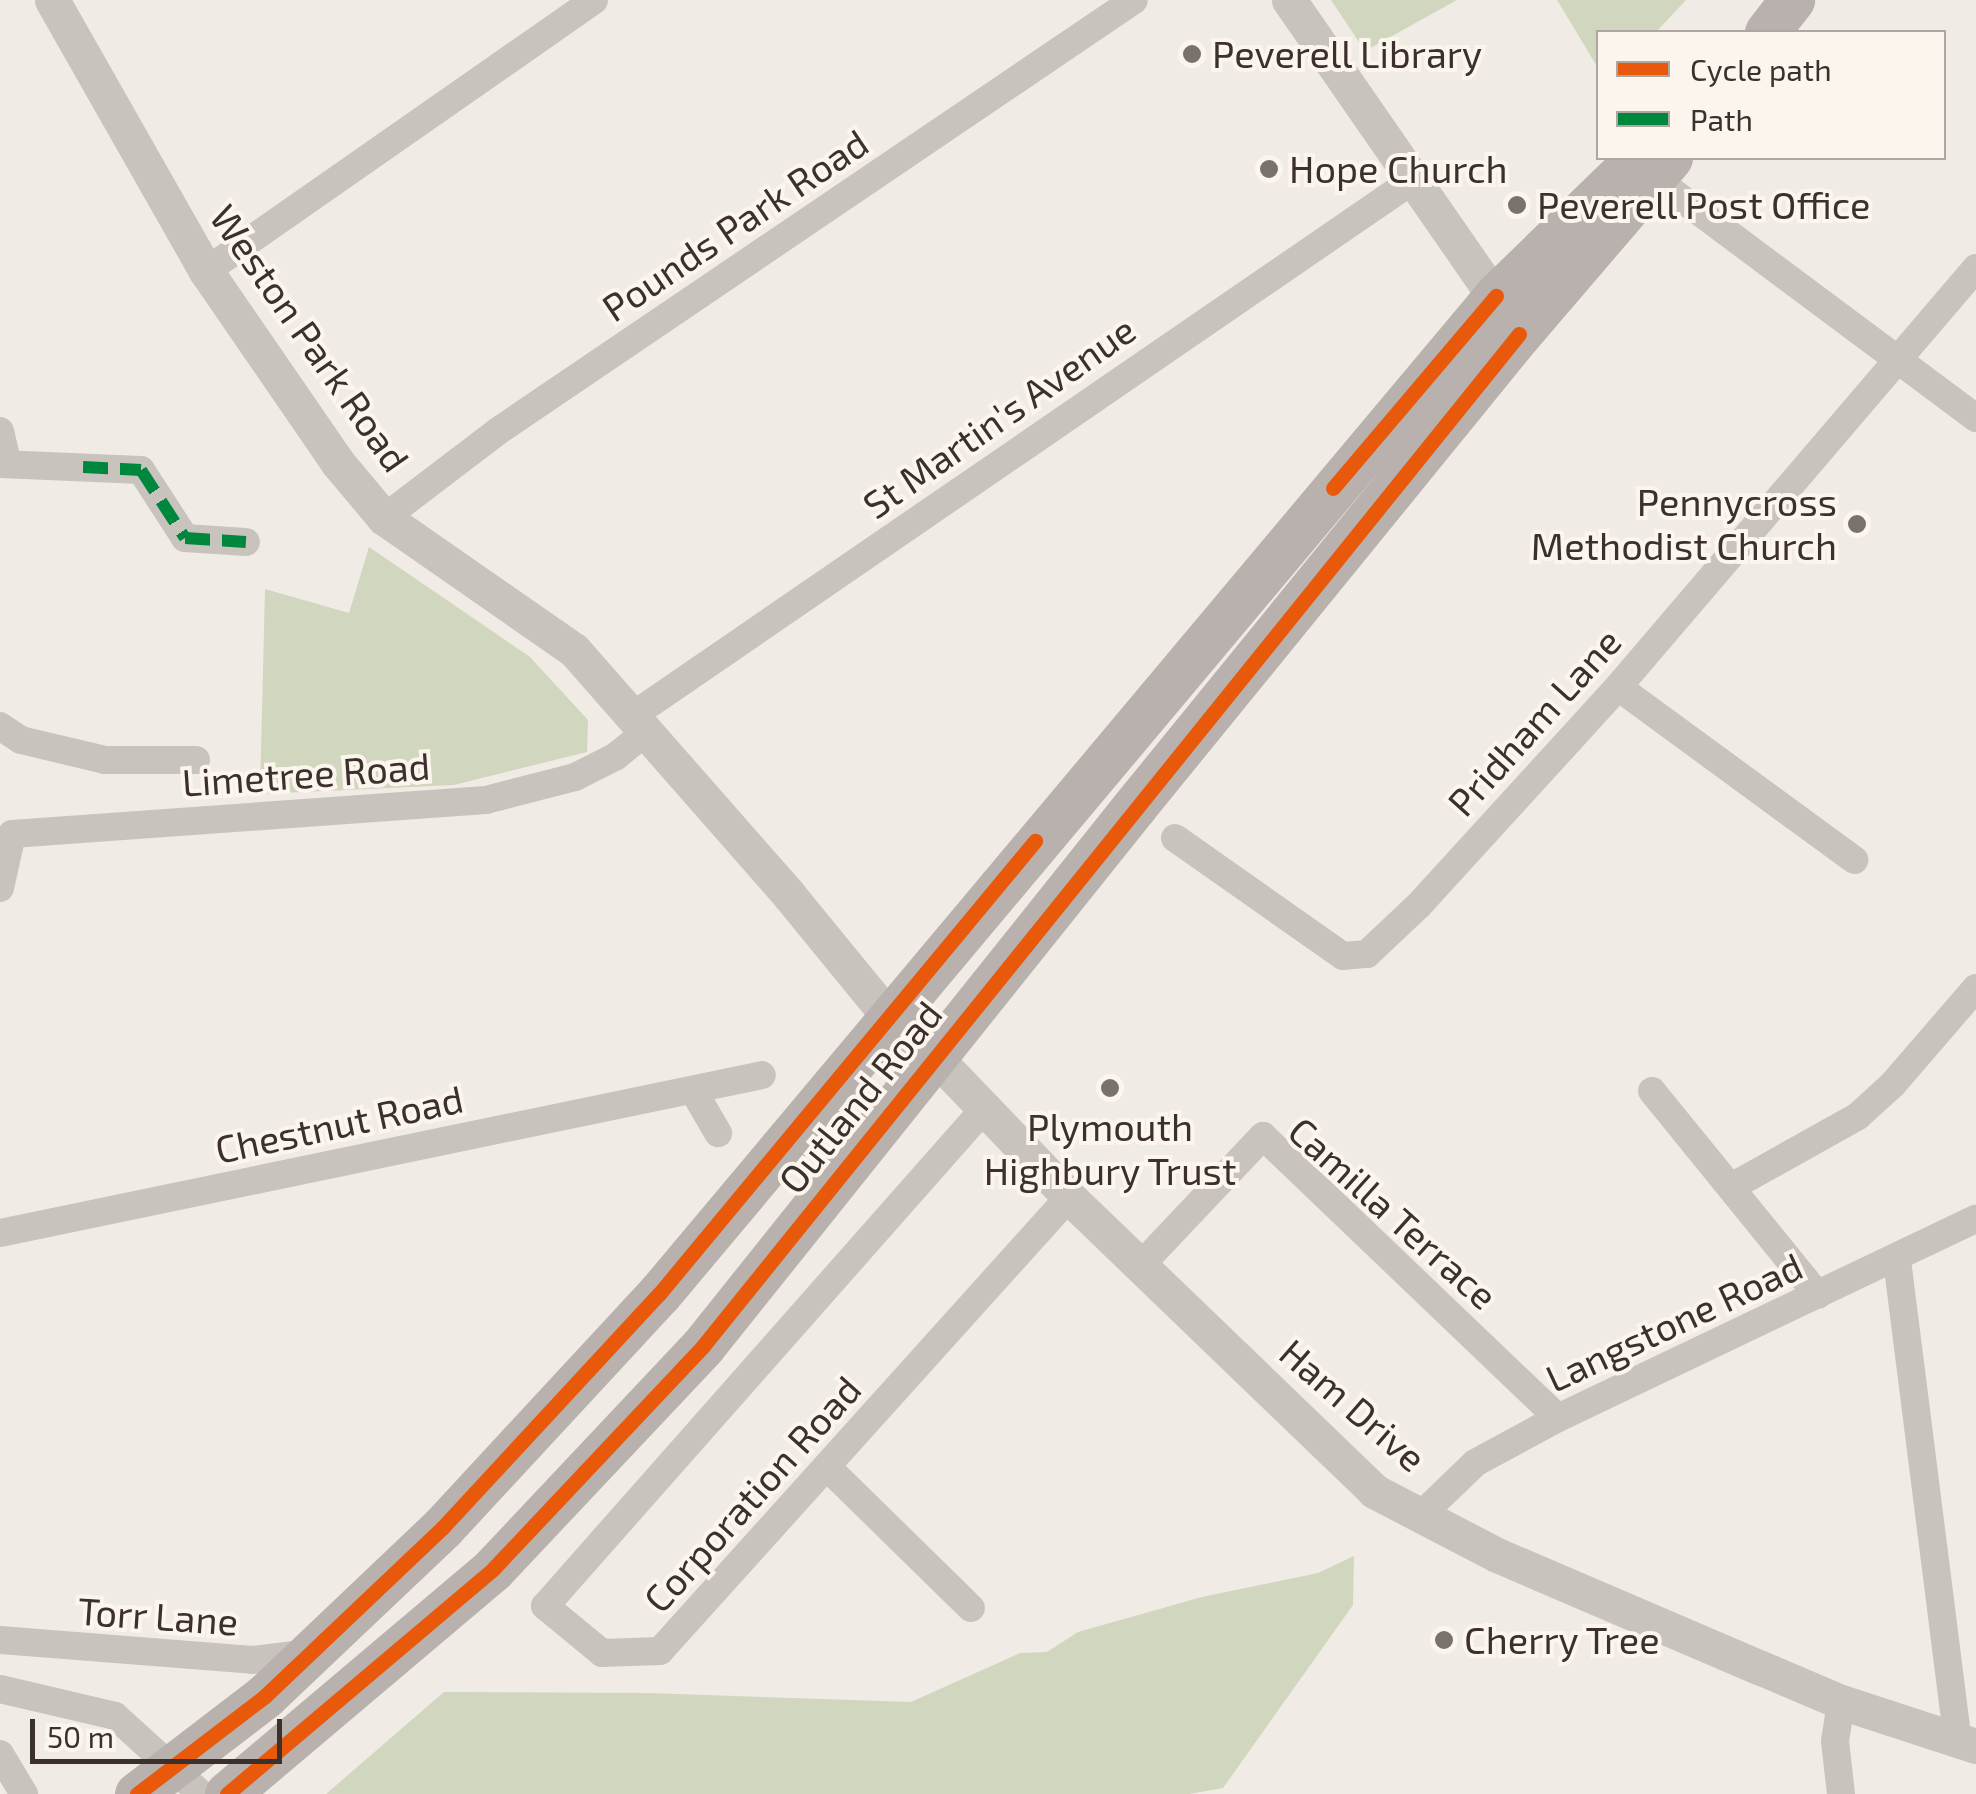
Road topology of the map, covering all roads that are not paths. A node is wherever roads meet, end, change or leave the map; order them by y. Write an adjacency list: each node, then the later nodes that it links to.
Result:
1 (594, 0): 10 (street)
2 (1134, 0): 17 (street, Pounds Park Road)
3 (1289, 0): 8 (street)
4 (1792, 0): 6 (main road)
5 (57, 2): 10 (street, Weston Park Road)
6 (1768, 30)
7 (1654, 164): 11 (main road, Outland Road); 12 (main road, Outland Road); 13 (street)
8 (1410, 182): 11 (street); 20 (street, St Martin's Avenue)
9 (1976, 268): 13 (street, Pridham Lane)
10 (206, 271): 17 (street, Weston Park Road)
11 (1496, 296): 12 (street); 27 (main road, Outland Road)
12 (1519, 334): 28 (main road, Outland Road)
13 (1898, 359): 14 (street); 19 (street, Pridham Lane)
14 (1976, 418)
15 (0, 431): 16 (street)
16 (4, 463): 18 (street)
17 (384, 518): 20 (street, Weston Park Road)
18 (246, 542)
19 (1618, 686): 23 (street, Pridham Lane); 24 (street)
20 (638, 724): 25 (street, Limetree Road); 27 (street, Weston Park Road)
21 (0, 726): 22 (street)
22 (196, 760)
23 (1175, 838)
24 (1854, 860)
25 (0, 888)
26 (1976, 988): 34 (street)
27 (888, 1016): 28 (street, Weston Park Road); 46 (main road, Outland Road)
28 (934, 1056): 32 (street, Ham Drive); 54 (main road, Outland Road)
29 (762, 1074): 30 (street, Chestnut Road)
30 (693, 1090): 33 (street); 37 (street, Chestnut Road)
31 (1652, 1091): 34 (street)
32 (984, 1109): 35 (street, Ham Drive); 42 (street, Corporation Road)
33 (718, 1133)
34 (1733, 1186): 40 (street)
35 (1069, 1197): 39 (street, Ham Drive); 42 (street, Corporation Road)
36 (1976, 1219): 38 (street, Langstone Road)
37 (1, 1224)
38 (1897, 1260): 40 (street, Langstone Road); 49 (street)
39 (1140, 1266): 41 (street, Camilla Terrace); 43 (street, Ham Drive)
40 (1818, 1296): 41 (street, Langstone Road)
41 (1558, 1418): 43 (street, Langstone Road)
42 (828, 1468): 44 (street)
43 (1420, 1516): 48 (street, Ham Drive)
44 (971, 1608)
45 (0, 1640): 46 (street, Torr Lane)
46 (310, 1652): 51 (main road, Outland Road)
47 (0, 1689): 51 (street)
48 (1842, 1702): 49 (street, Ham Drive); 55 (street)
49 (1967, 1743)
50 (0, 1754): 52 (street)
51 (188, 1780): 53 (main road, Outland Road)
52 (24, 1794)
53 (136, 1794)
54 (227, 1794)
55 (1841, 1794)

